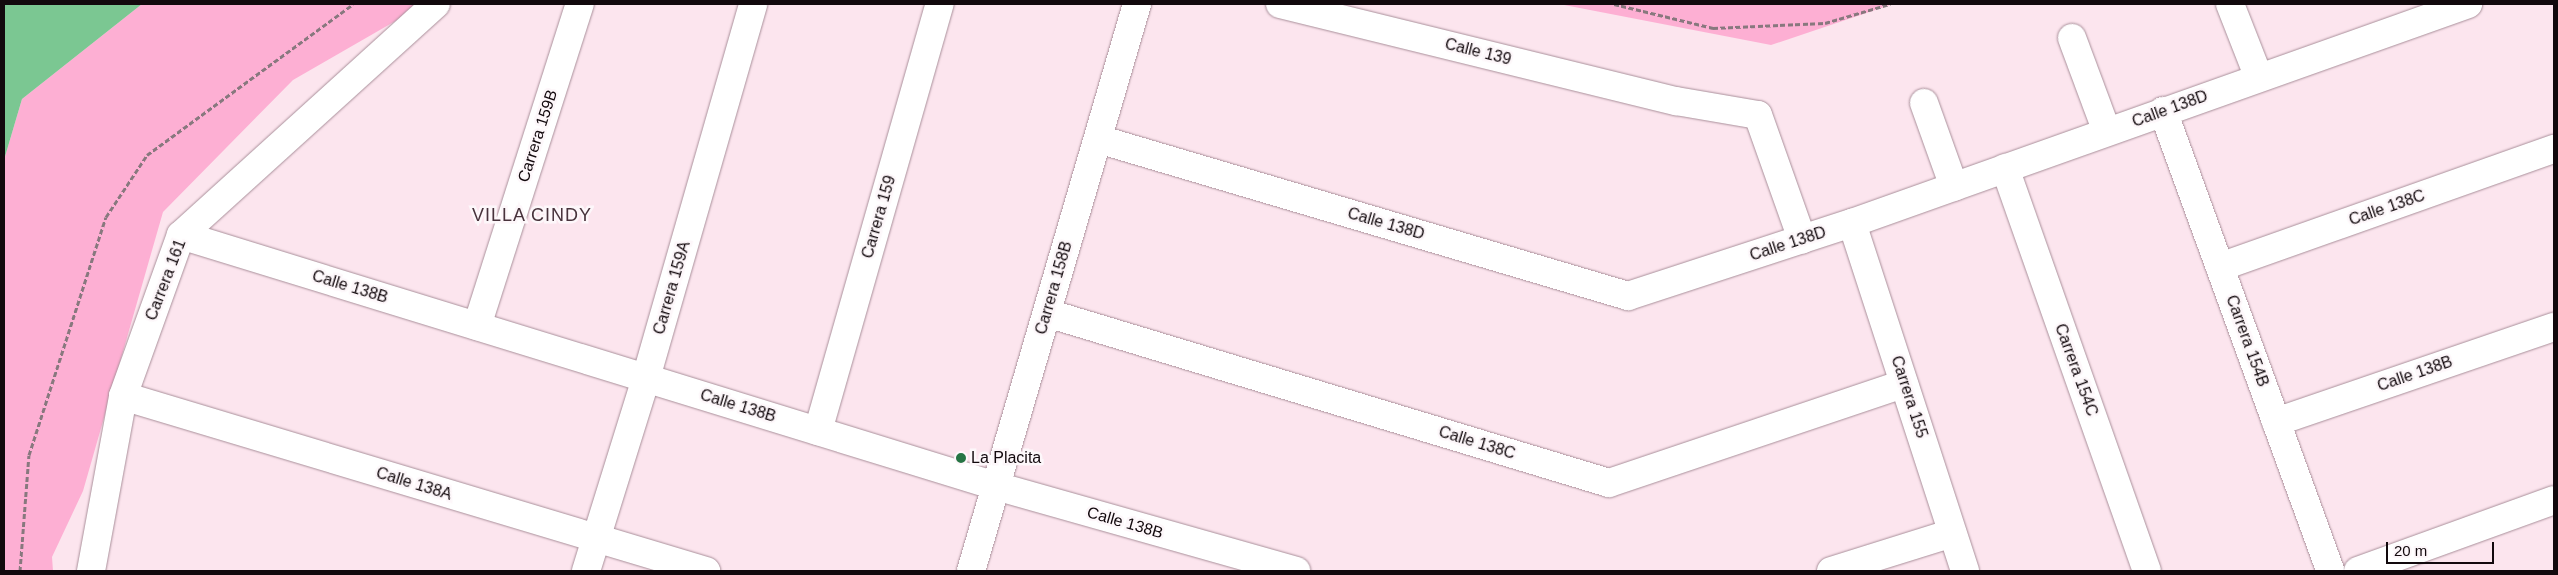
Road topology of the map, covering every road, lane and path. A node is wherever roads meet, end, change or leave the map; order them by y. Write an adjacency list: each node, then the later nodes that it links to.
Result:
1 (353, 4): 38 (path)
2 (436, 4): 23 (street, Carrera 161)
3 (580, 4): 27 (street, Carrera 159B)
4 (753, 4): 29 (street, Carrera 159A)
5 (940, 4): 33 (street, Carrera 159)
6 (1137, 4): 18 (street, Carrera 158B)
7 (1280, 4): 24 (street, Calle 139)
8 (1614, 4): 9 (path)
9 (1890, 4)
10 (2230, 4): 14 (street)
11 (2468, 4): 12 (street, Calle 138D)
12 (2409, 14): 14 (street, Calle 138D)
13 (2072, 38): 17 (street)
14 (2259, 78): 16 (street, Calle 138D)
15 (1924, 103): 21 (street)
16 (2163, 111): 17 (street, Calle 138D); 25 (street, Carrera 154B)
17 (2107, 132): 20 (street, Calle 138D)
18 (1098, 139): 24 (street, Calle 138D); 26 (street, Carrera 158B)
19 (2554, 149): 25 (street, Calle 138C)
20 (2005, 168): 21 (street, Calle 138D); 46 (street, Carrera 154C)
21 (1954, 187): 22 (street, Calle 138D)
22 (1852, 224): 24 (street, Calle 138D); 30 (street, Carrera 155)
23 (181, 235): 27 (street, Calle 138B); 31 (street, Carrera 161)
24 (1802, 240)
25 (2220, 267): 32 (street, Carrera 154B)
26 (1047, 313): 30 (street, Calle 138C); 34 (street, Carrera 158B)
27 (477, 326): 29 (street, Calle 138B)
28 (2554, 327): 32 (street, Calle 138B)
29 (646, 378): 33 (street, Calle 138B); 37 (street, Carrera 159A)
30 (1904, 384): 36 (street, Carrera 155)
31 (123, 396): 37 (street, Calle 138A); 39 (street, Carrera 161)
32 (2276, 422): 47 (street, Carrera 154B)
33 (818, 431): 34 (street, Calle 138B)
34 (996, 486): 42 (street, Carrera 158B); 43 (street, Calle 138B)
35 (2554, 500): 48 (street)
36 (1952, 533): 44 (street); 45 (street, Carrera 155)
37 (597, 539): 40 (street, Carrera 159A); 41 (street, Calle 138A)
38 (20, 571)
39 (91, 571)
40 (586, 571)
41 (706, 571)
42 (971, 571)
43 (1296, 571)
44 (1830, 571)
45 (1965, 571)
46 (2147, 571)
47 (2330, 571)
48 (2358, 571)

